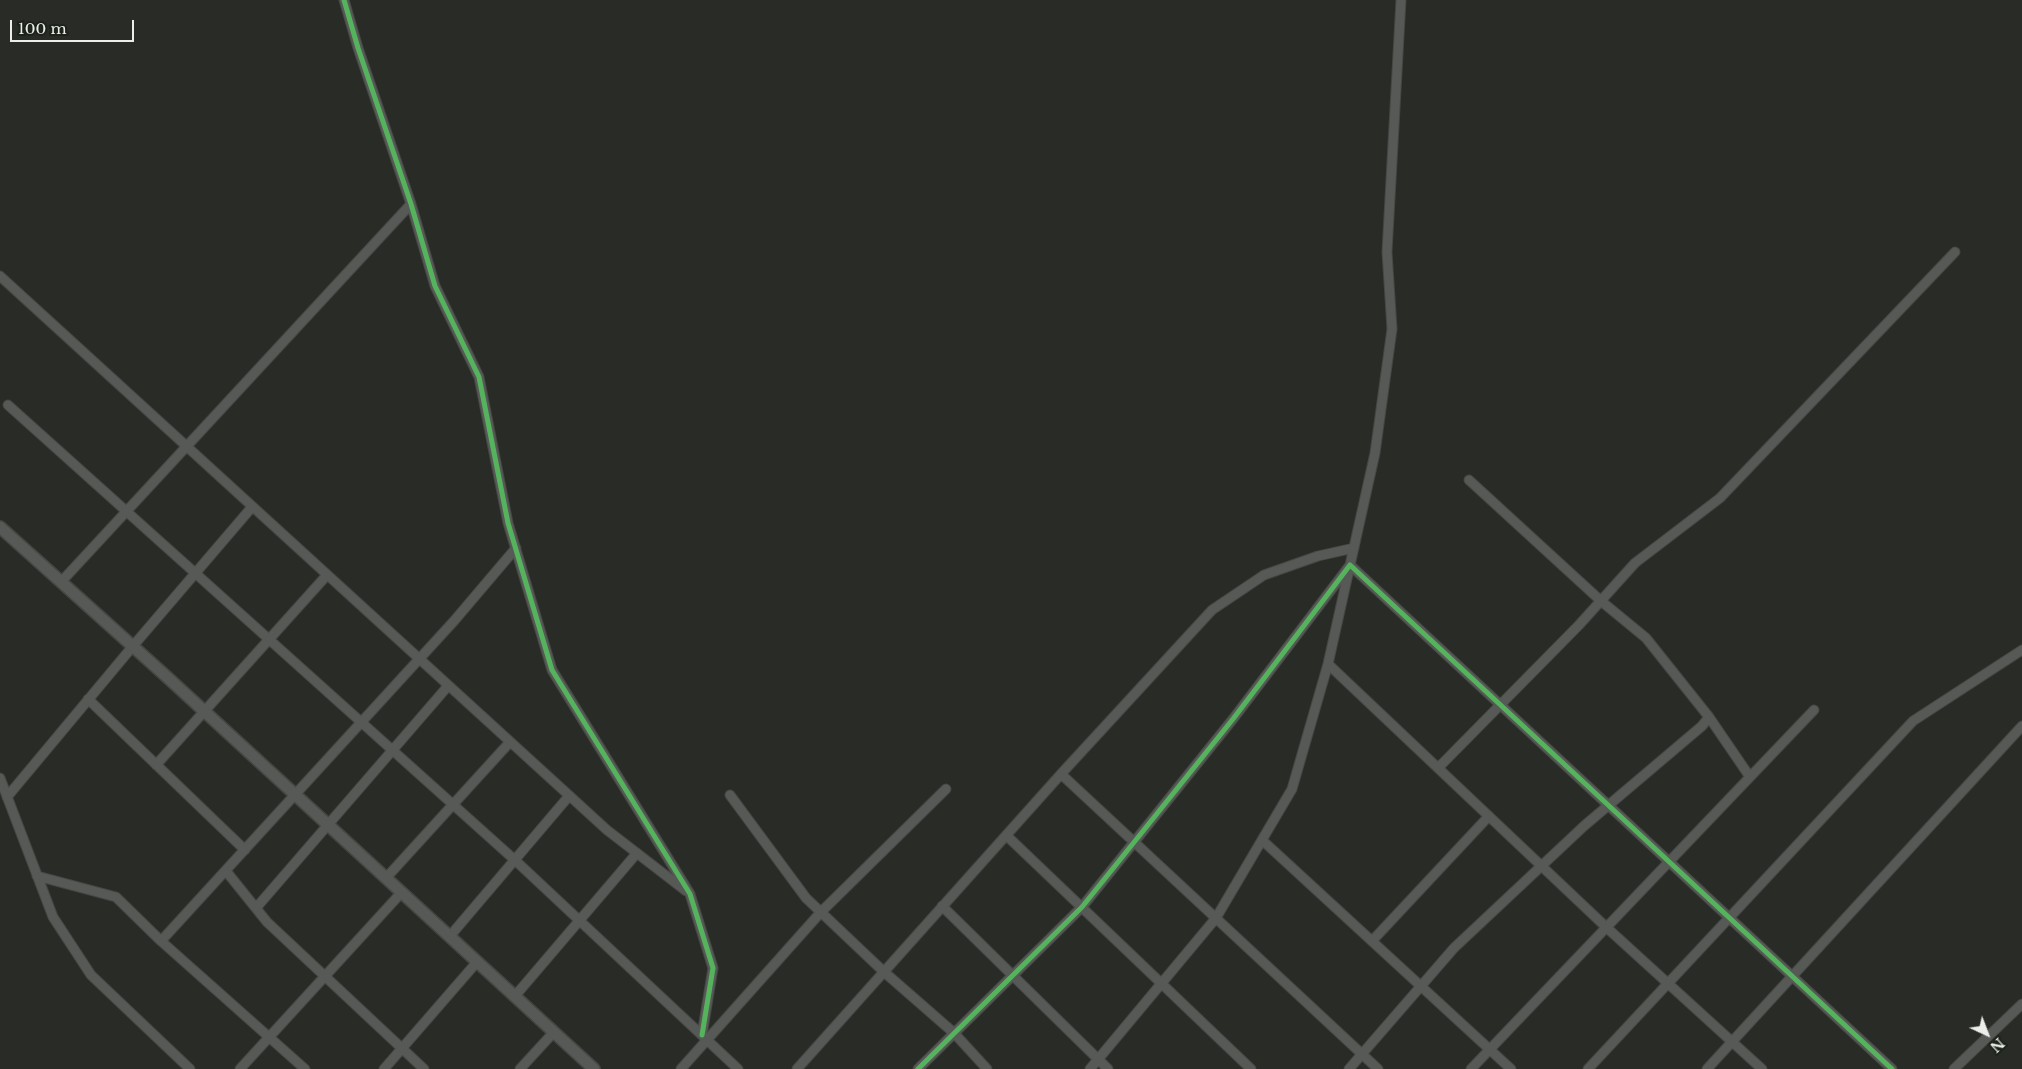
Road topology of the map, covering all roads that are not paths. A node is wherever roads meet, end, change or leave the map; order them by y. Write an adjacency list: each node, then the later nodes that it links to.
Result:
1 (344, 0): 3 (street)
2 (1401, 0): 13 (street)
3 (411, 204): 7 (street); 12 (street)
4 (1955, 252): 18 (street)
5 (0, 276): 7 (street)
6 (8, 405): 10 (street)
7 (186, 447): 9 (street); 10 (street)
8 (1468, 480): 18 (street)
9 (252, 507): 15 (street); 16 (street)
10 (126, 511): 15 (street); 17 (street)
11 (0, 527): 17 (street)
12 (516, 548): 22 (street); 60 (street)
13 (1354, 548): 14 (street); 36 (street)
14 (1350, 565): 23 (street); 26 (street); 50 (street)
15 (196, 573): 19 (street); 20 (street)
16 (327, 575): 19 (street); 22 (street)
17 (61, 582): 20 (street)
18 (1601, 601): 26 (street); 29 (street)
19 (269, 639): 28 (street); 30 (street)
20 (133, 646): 25 (street); 28 (street)
21 (2022, 650): 66 (street)
22 (418, 659): 24 (street); 30 (street)
23 (1328, 664): 35 (street); 49 (street)
24 (448, 686): 32 (street); 33 (street)
25 (88, 700): 34 (street); 43 (street)
26 (1500, 705): 35 (street); 45 (street)
27 (1814, 710): 37 (street)
28 (205, 711): 34 (street); 40 (street)
29 (1710, 717): 37 (street); 45 (street)
30 (361, 722): 33 (street); 40 (street)
31 (2022, 726): 76 (street)
32 (510, 742): 42 (street); 44 (street)
33 (392, 750): 44 (street); 47 (street)
34 (156, 765): 51 (street)
35 (1438, 768): 46 (street)
36 (1061, 774): 48 (street); 50 (street)
37 (1750, 777): 54 (street)
38 (0, 778): 43 (street)
39 (946, 789): 64 (street)
40 (296, 795): 47 (street); 51 (street)
41 (730, 795): 64 (street)
42 (569, 796): 52 (street); 53 (street)
43 (7, 797): 57 (street)
44 (453, 805): 53 (street); 58 (street)
45 (1609, 805): 54 (street); 55 (street)
46 (1489, 816): 55 (street); 71 (street)
47 (328, 825): 58 (street); 63 (street)
48 (1006, 836): 61 (street); 62 (street)
49 (1262, 840): 65 (street); 71 (street)
50 (1134, 842): 62 (street); 65 (street)
51 (245, 850): 56 (street)
52 (637, 853): 60 (street); 67 (street)
53 (515, 860): 67 (street); 69 (street)
54 (1669, 861): 66 (street); 68 (street)
55 (1542, 866): 68 (street); 79 (street)
56 (226, 871): 63 (street); 70 (street)
57 (37, 876): 70 (street); 91 (street)
58 (386, 878): 59 (street)
59 (402, 892): 69 (street); 74 (street)
60 (690, 894): 85 (street)
61 (942, 906): 73 (street); 75 (street)
62 (1082, 907): 75 (street); 78 (street)
63 (256, 908): 74 (street)
64 (821, 912): 73 (street); 85 (street)
65 (1216, 918): 78 (street); 89 (street)
66 (1730, 918): 76 (street); 77 (street)
67 (580, 921): 80 (street); 85 (street)
68 (1606, 927): 77 (street); 88 (street)
69 (450, 936): 72 (street)
70 (161, 941): 84 (street)
71 (1372, 941): 79 (street)
72 (477, 962): 80 (street); 87 (street)
73 (884, 971): 83 (street); 100 (street)
74 (325, 976): 84 (street); 87 (street)
75 (1012, 976): 83 (street); 90 (street)
76 (1793, 976): 86 (street); 113 (street)
77 (1668, 983): 86 (street); 110 (street)
78 (1162, 984): 90 (street); 105 (street)
79 (1421, 986): 88 (street); 89 (street)
80 (515, 996): 82 (street)
81 (2022, 1004): 114 (street)
82 (554, 1032): 96 (street); 97 (street)
83 (954, 1033): 101 (street); 102 (street)
84 (270, 1036): 92 (street); 93 (street)
85 (705, 1037): 98 (street); 99 (street)
86 (1732, 1042): 111 (street); 112 (street)
87 (402, 1049): 94 (street); 95 (street)
88 (1490, 1049): 108 (street); 109 (street)
89 (1362, 1054): 106 (street); 107 (street)
90 (1098, 1060): 103 (street); 104 (street)
91 (190, 1069)
92 (240, 1069)
93 (305, 1069)
94 (384, 1069)
95 (424, 1069)
96 (520, 1069)
97 (594, 1069)
98 (681, 1069)
99 (738, 1069)
100 (797, 1069)
101 (918, 1069)
102 (987, 1069)
103 (1090, 1069)
104 (1108, 1069)
105 (1251, 1069)
106 (1349, 1069)
107 (1378, 1069)
108 (1471, 1069)
109 (1511, 1069)
110 (1588, 1069)
111 (1707, 1069)
112 (1762, 1069)
113 (1892, 1069)
114 (1954, 1069)

